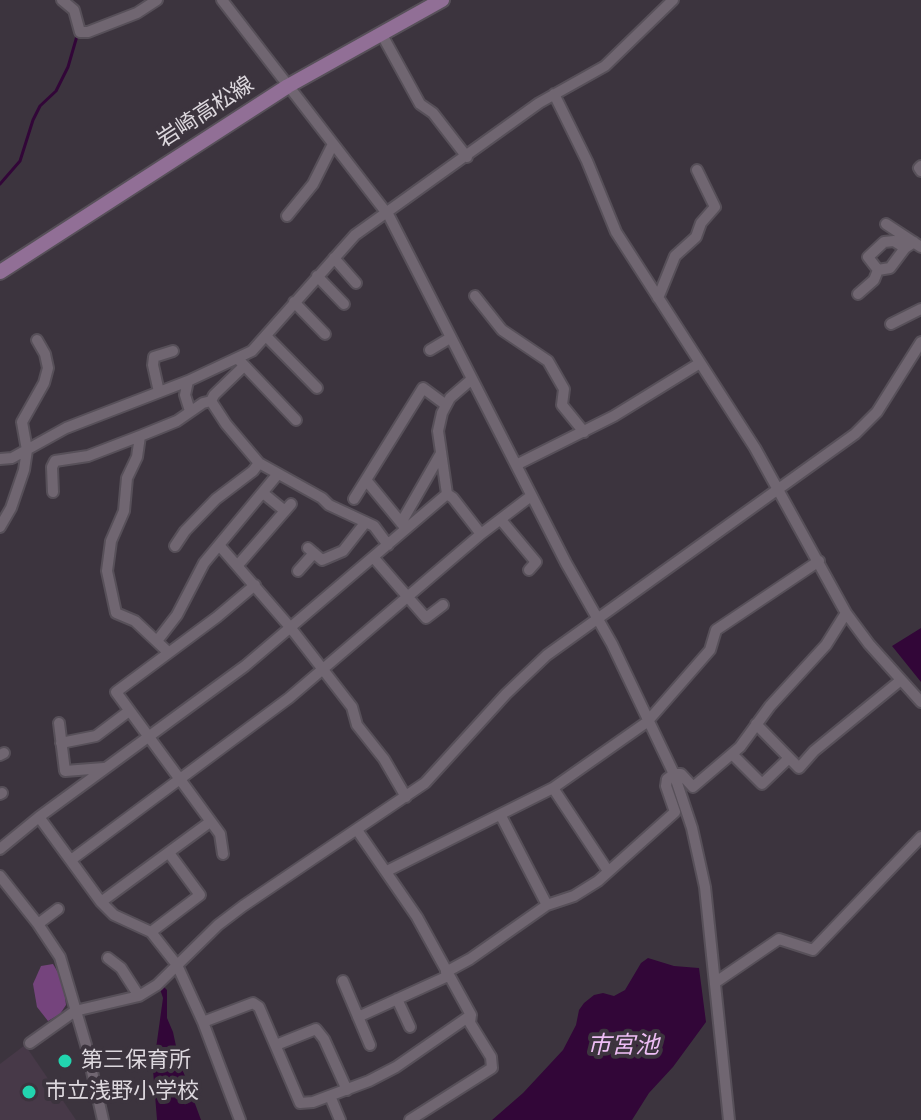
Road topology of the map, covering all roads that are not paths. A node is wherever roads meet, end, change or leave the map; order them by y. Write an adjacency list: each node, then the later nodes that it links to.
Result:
1 (62, 0): 2 (street)
2 (157, 0)
3 (222, 0): 7 (street)
4 (442, 0): 6 (main road, 岩崎高松線)
5 (673, 0): 8 (street)
6 (381, 33): 7 (main road, 岩崎高松線); 10 (street)
7 (288, 86): 9 (street); 18 (main road, 岩崎高松線)
8 (554, 94): 10 (street); 23 (street)
9 (333, 144): 12 (street); 13 (street)
10 (467, 157): 12 (street)
11 (697, 170): 23 (street)
12 (386, 211): 16 (street); 30 (street)
13 (287, 216)
14 (886, 224): 15 (street)
15 (913, 245): 17 (street); 17 (street)
16 (334, 258): 19 (street); 20 (street)
17 (878, 270): 21 (street)
18 (0, 272)
19 (317, 276): 24 (street); 25 (street)
20 (356, 283)
21 (858, 294)
22 (475, 296): 45 (street)
23 (658, 298): 36 (street)
24 (294, 302): 28 (street); 29 (street)
25 (344, 304)
26 (921, 309): 27 (street)
27 (891, 324)
28 (325, 334)
29 (266, 336): 35 (street); 39 (street)
30 (450, 338): 33 (street); 37 (street)
31 (37, 340): 47 (street)
32 (921, 342): 54 (street)
33 (430, 350)
34 (173, 351): 40 (street)
35 (241, 362): 38 (street); 41 (street); 44 (street)
36 (700, 363): 45 (street); 54 (street)
37 (472, 379): 42 (street); 51 (street)
38 (188, 381): 40 (street); 43 (street)
39 (317, 388)
40 (159, 392): 47 (street)
41 (211, 401): 43 (street); 50 (street)
42 (446, 405): 48 (street); 53 (street)
43 (190, 411): 46 (street)
44 (296, 420)
45 (584, 432): 51 (street)
46 (140, 436): 55 (street); 79 (street)
47 (27, 450): 49 (street); 63 (street)
48 (440, 455): 57 (street); 62 (street)
49 (0, 459)
50 (259, 463): 52 (street); 67 (street)
51 (516, 465): 58 (street)
52 (277, 475): 56 (street); 61 (street)
53 (366, 480): 59 (street); 62 (street)
54 (780, 490): 69 (street); 77 (street)
55 (53, 492)
56 (263, 493): 65 (street); 70 (street)
57 (447, 494): 62 (street); 64 (street)
58 (531, 496): 60 (street); 77 (street)
59 (354, 499)
60 (501, 520): 64 (street); 71 (street)
61 (365, 523): 66 (street); 72 (street)
62 (403, 526): 66 (street)
63 (0, 527)
64 (481, 534): 74 (street)
65 (219, 545): 70 (street); 79 (street)
66 (388, 545): 68 (street)
67 (175, 546)
68 (373, 557): 74 (street); 78 (street)
69 (819, 561): 76 (street); 85 (street)
70 (238, 565): 73 (street)
71 (529, 570)
72 (298, 571)
73 (255, 585): 78 (street); 80 (street)
74 (407, 598): 75 (street); 81 (street)
75 (443, 605)
76 (846, 613): 82 (street); 87 (street)
77 (598, 617): 85 (street); 96 (street)
78 (290, 627): 81 (street); 88 (street)
79 (157, 641): 80 (street)
80 (168, 652): 84 (street)
81 (323, 669): 94 (street); 96 (street)
82 (901, 680): 83 (street); 91 (street)
83 (921, 702)
84 (129, 711): 88 (street); 89 (street)
85 (647, 722): 93 (street); 95 (street)
86 (59, 723): 89 (street)
87 (756, 724): 90 (street); 91 (street)
88 (148, 737): 92 (street); 94 (street)
89 (61, 743): 92 (street)
90 (732, 754): 91 (street); 93 (street)
91 (789, 758)
92 (106, 767): 98 (street)
93 (674, 774): 107 (street); 118 (street)
94 (179, 780): 99 (street); 105 (street)
95 (553, 788): 97 (street); 107 (street)
96 (406, 797): 100 (street)
97 (501, 816): 106 (street); 110 (street)
98 (39, 817): 102 (street); 105 (street)
99 (210, 822): 103 (street); 104 (street)
100 (357, 830): 106 (street); 115 (street)
101 (921, 837): 118 (street)
102 (0, 849)
103 (169, 853): 109 (street); 113 (street)
104 (223, 854)
105 (71, 860): 109 (street)
106 (387, 871): 116 (street)
107 (608, 871): 110 (street)
108 (0, 876): 112 (street)
109 (101, 902): 113 (street)
110 (547, 905): 116 (street)
111 (58, 909): 112 (street)
112 (38, 924): 121 (street)
113 (151, 932): 115 (street)
114 (108, 958): 119 (street)
115 (177, 965): 119 (street); 124 (street)
116 (447, 974): 120 (street); 122 (street)
117 (343, 981): 123 (street)
118 (716, 982): 135 (street)
119 (139, 996): 121 (street)
120 (397, 999): 123 (street); 125 (street)
121 (75, 1011): 126 (street); 131 (street)
122 (471, 1015): 129 (street); 134 (street)
123 (358, 1017): 128 (street)
124 (203, 1022): 127 (street); 132 (street)
125 (410, 1027)
126 (30, 1043)
127 (276, 1045): 129 (street); 130 (street)
128 (370, 1045)
129 (347, 1090): 130 (street)
130 (330, 1096): 133 (street)
131 (103, 1120)
132 (240, 1120)
133 (340, 1120)
134 (410, 1120)
135 (729, 1120)

